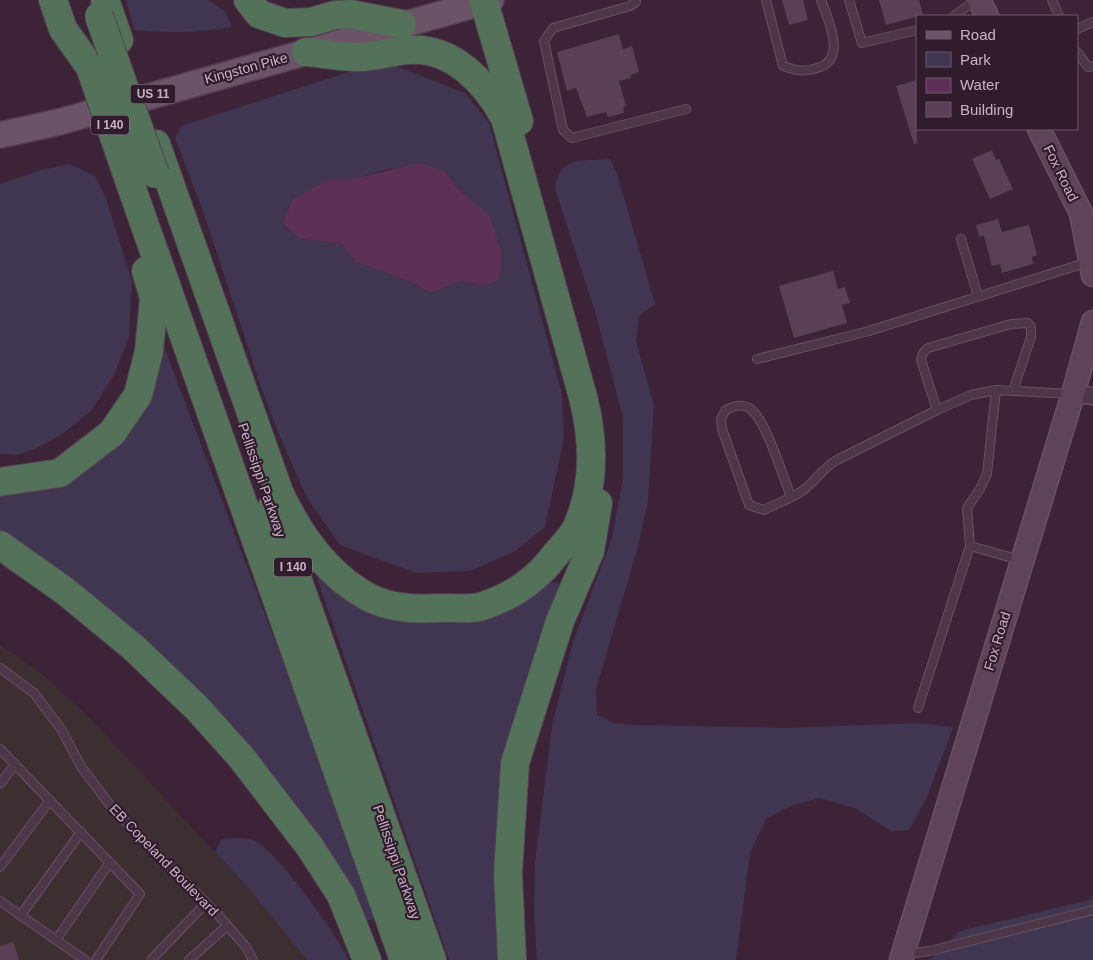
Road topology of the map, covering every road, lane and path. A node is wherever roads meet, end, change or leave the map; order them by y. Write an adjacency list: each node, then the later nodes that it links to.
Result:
1 (53, 0): 10 (highway)
2 (248, 0): 15 (highway)
3 (766, 0): 4 (lane)
4 (821, 0)
5 (849, 0): 17 (lane)
6 (978, 0): 11 (lane); 12 (street)
7 (1052, 0): 13 (lane)
8 (486, 1): 15 (main road, Kingston Pike / US 11); 63 (highway)
9 (638, 1): 21 (lane)
10 (84, 12): 18 (highway); 24 (highway, Pellissippi Parkway / I 140, bridge); 24 (highway, Pellissippi Parkway / I 140, bridge)
11 (956, 15)
12 (986, 15)
13 (1059, 15)
14 (1093, 22): 16 (lane)
15 (402, 24): 18 (main road, Kingston Pike / US 11)
16 (1078, 29)
17 (916, 30)
18 (306, 52): 23 (main road, Kingston Pike / US 11)
19 (1078, 53): 20 (lane)
20 (1093, 66)
21 (686, 109)
22 (1040, 130): 26 (street, Fox Road)
23 (0, 135)
24 (142, 178): 34 (highway); 61 (highway, Pellissippi Parkway / I 140); 62 (highway, Pellissippi Parkway / I 140)
25 (961, 238): 27 (lane)
26 (1092, 268): 27 (lane)
27 (978, 296): 29 (lane)
28 (1093, 322): 32 (street, Fox Road)
29 (757, 359)
30 (996, 390): 31 (lane); 33 (lane); 37 (lane)
31 (1013, 391): 32 (lane); 33 (lane)
32 (1083, 395): 38 (street, Fox Road)
33 (937, 410): 35 (lane)
34 (0, 482)
35 (790, 496): 35 (lane)
36 (0, 545): 60 (highway)
37 (970, 546): 38 (lane); 40 (lane)
38 (1022, 561): 54 (street, Fox Road)
39 (0, 668): 49 (lane, EB Copeland Boulevard)
40 (918, 708)
41 (0, 749): 42 (lane)
42 (15, 764): 43 (lane); 44 (lane)
43 (0, 784)
44 (50, 800): 45 (lane); 47 (lane)
45 (81, 832): 46 (lane); 51 (lane)
46 (110, 862): 53 (lane); 56 (lane)
47 (0, 867)
48 (0, 901): 51 (lane)
49 (206, 904): 52 (lane, EB Copeland Boulevard); 57 (lane)
50 (1093, 910): 54 (lane)
51 (21, 915): 53 (lane)
52 (227, 926): 58 (lane); 59 (lane, EB Copeland Boulevard)
53 (56, 940): 55 (lane)
54 (901, 958)
55 (85, 960)
56 (96, 960)
57 (151, 960)
58 (189, 960)
59 (253, 960)
60 (367, 960)
61 (404, 960)
62 (432, 960)
63 (512, 960)

